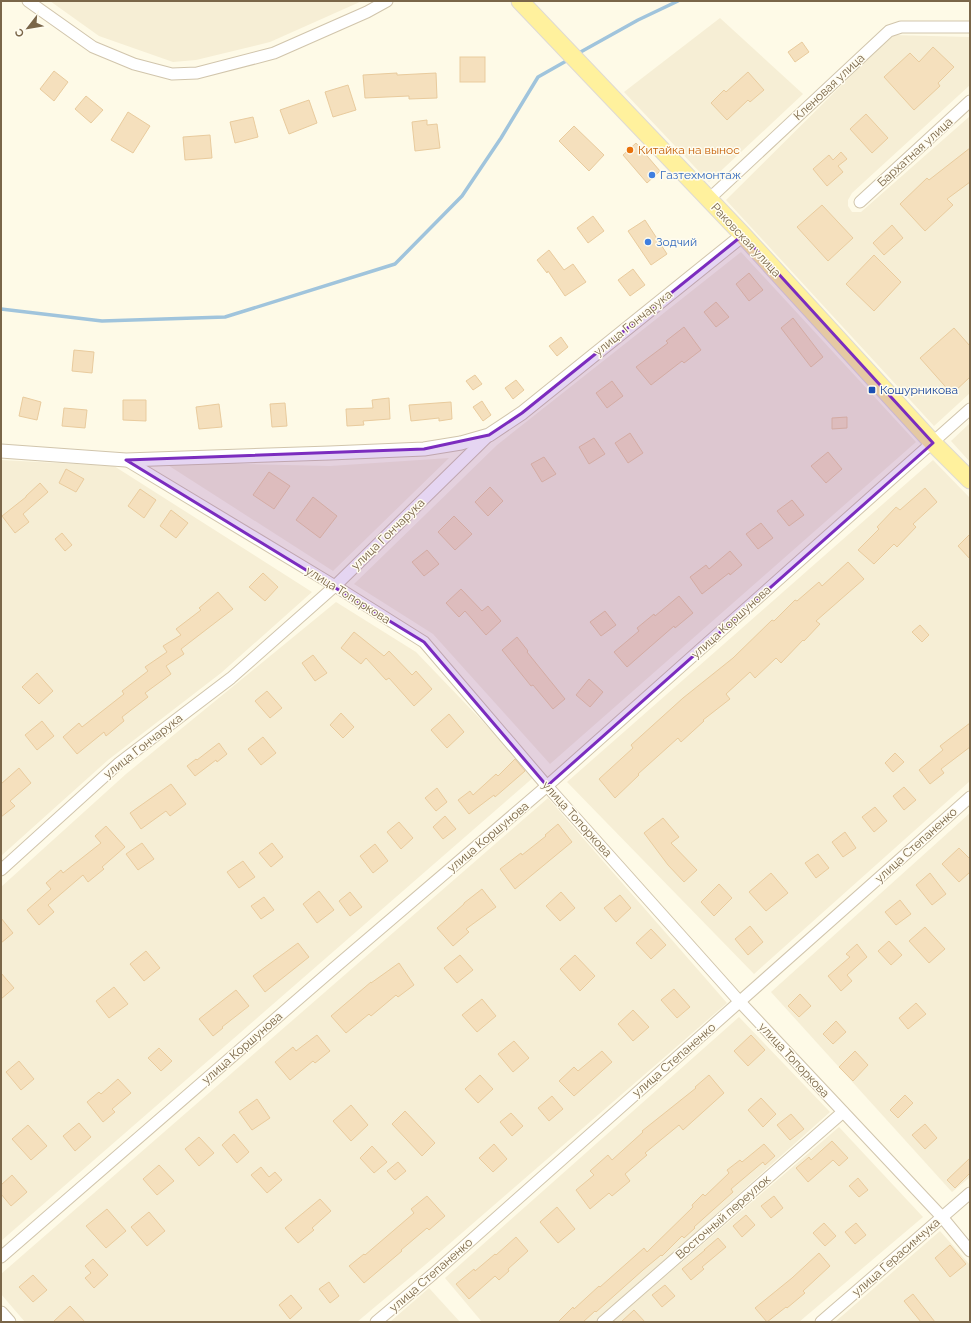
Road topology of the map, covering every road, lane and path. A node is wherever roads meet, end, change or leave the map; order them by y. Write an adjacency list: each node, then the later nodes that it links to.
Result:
1 (28, 1): 2 (street)
2 (387, 1)
3 (520, 1): 6 (main road, Раковская улица)
4 (970, 27): 6 (street, Кленовая улица)
5 (970, 101): 7 (street, Бархатная улица)
6 (708, 199): 8 (main road, Раковская улица)
7 (860, 202)
8 (743, 235): 10 (street, улица Гончарука); 11 (main road, Раковская улица)
9 (970, 410): 11 (street, улица Коршунова)
10 (489, 435): 13 (street, улица Топоркова); 15 (street, улица Гончарука)
11 (933, 443): 14 (main road, Раковская улица); 16 (street, улица Коршунова)
12 (1, 451): 13 (street, улица Топоркова)
13 (126, 460): 15 (street, улица Топоркова)
14 (970, 480)
15 (335, 586): 16 (street, улица Топоркова); 18 (street, улица Гончарука)
16 (547, 786): 19 (street, улица Топоркова); 24 (street, улица Коршунова)
17 (970, 797): 19 (street, улица Степаненко)
18 (1, 870)
19 (740, 1002): 20 (street, улица Топоркова); 27 (street, улица Степаненко)
20 (843, 1112): 22 (street, улица Топоркова); 28 (street, Восточный переулок)
21 (970, 1193): 22 (street, улица Герасимчука)
22 (942, 1217): 23 (street, улица Топоркова); 29 (street, улица Герасимчука)
23 (970, 1251)
24 (1, 1257)
25 (1, 1313): 26 (street)
26 (9, 1322)
27 (376, 1322)
28 (603, 1322)
29 (821, 1322)

